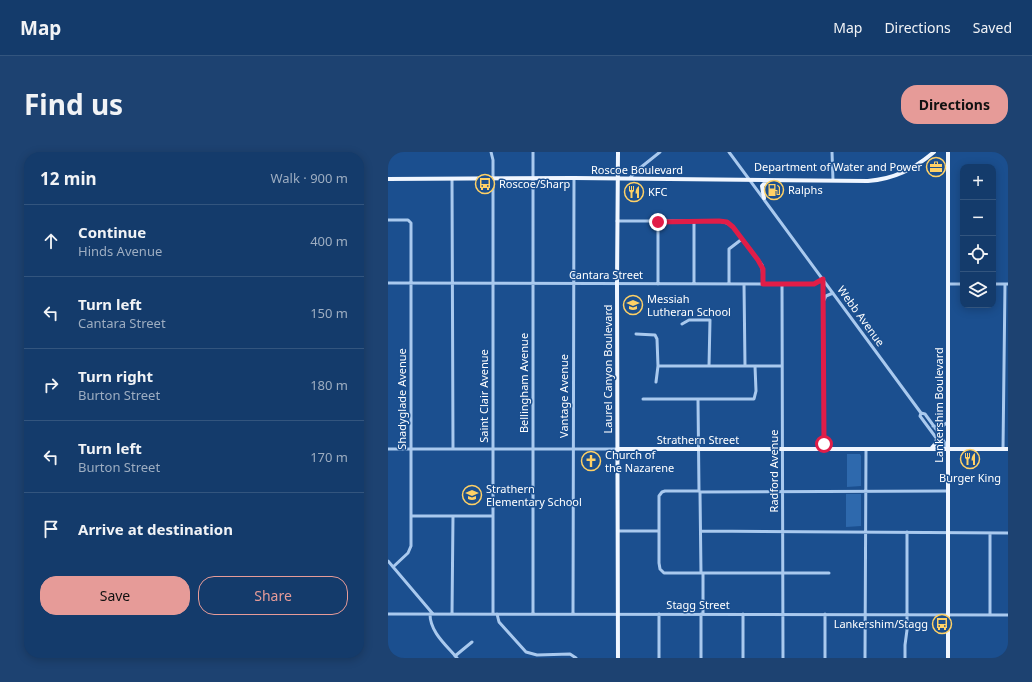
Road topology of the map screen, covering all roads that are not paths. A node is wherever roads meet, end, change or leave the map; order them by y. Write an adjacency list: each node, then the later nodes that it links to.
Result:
1 (491, 152): 13 (street, Saint Clair Avenue)
2 (533, 152): 9 (street, Bellingham Avenue)
3 (618, 152): 14 (main road, Laurel Canyon Boulevard)
4 (660, 152): 15 (street)
5 (729, 152): 16 (street, Webb Avenue)
6 (832, 152): 18 (street)
7 (934, 152): 18 (main road, Roscoe Boulevard)
8 (948, 152): 39 (main road, Lankershim Boulevard)
9 (533, 178): 10 (main road, Roscoe Boulevard); 13 (main road, Roscoe Boulevard); 31 (street, Bellingham Avenue)
10 (574, 178): 14 (main road, Roscoe Boulevard); 32 (street, Vantage Avenue)
11 (388, 179): 12 (main road, Roscoe Boulevard)
12 (452, 179): 13 (main road, Roscoe Boulevard); 29 (street)
13 (493, 179): 30 (street, Saint Clair Avenue)
14 (617, 179): 15 (main road, Roscoe Boulevard); 21 (main road, Laurel Canyon Boulevard)
15 (630, 179): 16 (main road, Roscoe Boulevard)
16 (750, 180): 17 (main road, Roscoe Boulevard); 19 (street, Webb Avenue)
17 (775, 180): 18 (main road, Roscoe Boulevard); 19 (main road)
18 (833, 180)
19 (764, 198): 25 (street, Webb Avenue)
20 (388, 220): 28 (street, Shadyglade Avenue)
21 (617, 221): 23 (street); 33 (main road, Laurel Canyon Boulevard)
22 (694, 221): 23 (street); 24 (street); 27 (street)
23 (658, 222): 34 (street)
24 (742, 239): 35 (street); 37 (street)
25 (823, 279): 38 (street, Cantara Street); 42 (street, Webb Avenue); 43 (street)
26 (388, 283): 28 (street, Cantara Street)
27 (694, 283): 34 (street, Cantara Street); 35 (street, Cantara Street)
28 (411, 284): 29 (street, Cantara Street); 60 (street, Shadyglade Avenue)
29 (451, 284): 30 (street, Cantara Street); 58 (street)
30 (493, 284): 31 (street, Cantara Street); 61 (street, Saint Clair Avenue)
31 (533, 284): 32 (street, Cantara Street); 62 (street, Bellingham Avenue)
32 (574, 284): 33 (street, Cantara Street); 63 (street, Vantage Avenue)
33 (617, 284): 34 (street, Cantara Street); 64 (main road, Laurel Canyon Boulevard)
34 (658, 284)
35 (728, 284): 36 (street, Cantara Street)
36 (744, 284): 37 (street, Cantara Street); 48 (street)
37 (763, 284): 38 (street, Cantara Street)
38 (782, 284): 50 (street, Radford Avenue)
39 (948, 284): 40 (street); 55 (main road, Lankershim Boulevard)
40 (960, 284)
41 (1006, 284): 71 (street)
42 (833, 293): 43 (street); 54 (street, Webb Avenue)
43 (824, 300): 67 (street)
44 (682, 324): 47 (street)
45 (636, 334): 46 (street)
46 (658, 366): 47 (street); 51 (street)
47 (709, 366): 48 (street)
48 (745, 366): 49 (street)
49 (755, 366): 50 (street); 53 (street)
50 (782, 366): 66 (street, Radford Avenue)
51 (656, 382)
52 (643, 399): 53 (street)
53 (698, 400): 65 (street)
54 (921, 413): 56 (street, Webb Avenue); 57 (street, Webb Avenue)
55 (948, 422): 56 (street); 70 (main road, Lankershim Boulevard)
56 (933, 426): 70 (street, Webb Avenue)
57 (936, 439): 69 (main road); 70 (street, Webb Avenue)
58 (453, 448): 60 (street, Strathern Street); 61 (street, Strathern Street)
59 (388, 449): 60 (street, Strathern Street)
60 (410, 449): 76 (street, Shadyglade Avenue)
61 (493, 449): 62 (street, Strathern Street); 78 (street, Saint Clair Avenue)
62 (533, 449): 63 (street, Strathern Street); 98 (street, Bellingham Avenue)
63 (573, 449): 64 (street, Strathern Street); 99 (street, Vantage Avenue)
64 (617, 449): 65 (main road, Strathern Street); 79 (main road, Laurel Canyon Boulevard)
65 (699, 449): 66 (main road, Strathern Street); 72 (street)
66 (783, 449): 67 (main road, Strathern Street); 73 (street, Radford Avenue)
67 (824, 449): 68 (main road, Strathern Street)
68 (866, 449): 69 (main road, Strathern Street); 74 (street)
69 (931, 449): 70 (main road, Strathern Street)
70 (948, 449): 71 (main road, Strathern Street); 75 (main road, Lankershim Boulevard)
71 (1006, 449)
72 (700, 491): 73 (street); 80 (street); 81 (street)
73 (783, 491): 74 (street); 82 (street, Radford Avenue)
74 (866, 491): 75 (street); 83 (street)
75 (948, 491): 85 (main road, Lankershim Boulevard)
76 (411, 516): 77 (street); 89 (street, Shadyglade Avenue)
77 (453, 516): 78 (street); 95 (street)
78 (492, 516): 96 (street, Saint Clair Avenue)
79 (618, 531): 80 (street); 100 (main road, Laurel Canyon Boulevard)
80 (659, 531): 90 (street)
81 (701, 531): 82 (street); 90 (street)
82 (783, 532): 83 (street); 92 (street, Radford Avenue)
83 (866, 532): 84 (street); 106 (street)
84 (907, 532): 85 (street); 107 (street)
85 (948, 532): 86 (street); 108 (main road, Lankershim Boulevard)
86 (990, 533): 87 (street); 109 (street)
87 (1008, 533)
88 (388, 561): 89 (street)
89 (393, 567): 94 (street)
90 (702, 573): 92 (street); 102 (street)
91 (829, 573): 92 (street)
92 (783, 574): 104 (street, Radford Avenue)
93 (388, 614): 94 (street, Stagg Street)
94 (432, 614): 95 (street, Stagg Street); 112 (street)
95 (452, 614): 96 (street, Stagg Street)
96 (493, 614): 97 (street, Stagg Street)
97 (497, 614): 98 (street, Stagg Street); 113 (street)
98 (533, 614): 99 (street, Stagg Street)
99 (573, 614): 100 (street, Stagg Street)
100 (618, 614): 101 (street, Stagg Street); 114 (main road, Laurel Canyon Boulevard)
101 (659, 614): 102 (street, Stagg Street); 115 (street)
102 (702, 614): 103 (street, Stagg Street); 116 (street)
103 (743, 614): 104 (street, Stagg Street); 117 (street)
104 (783, 614): 105 (street, Stagg Street); 118 (street, Radford Avenue)
105 (825, 614): 106 (street, Stagg Street); 119 (street)
106 (865, 615): 107 (street, Stagg Street); 120 (street)
107 (907, 615): 108 (street, Stagg Street); 121 (street)
108 (948, 615): 109 (street, Stagg Street); 122 (main road, Lankershim Boulevard)
109 (990, 615): 110 (street, Stagg Street)
110 (1008, 615)
111 (472, 642): 112 (street)
112 (456, 657)
113 (576, 658)
114 (618, 658)
115 (659, 658)
116 (701, 658)
117 (743, 658)
118 (783, 658)
119 (825, 658)
120 (865, 658)
121 (905, 658)
122 (948, 658)

